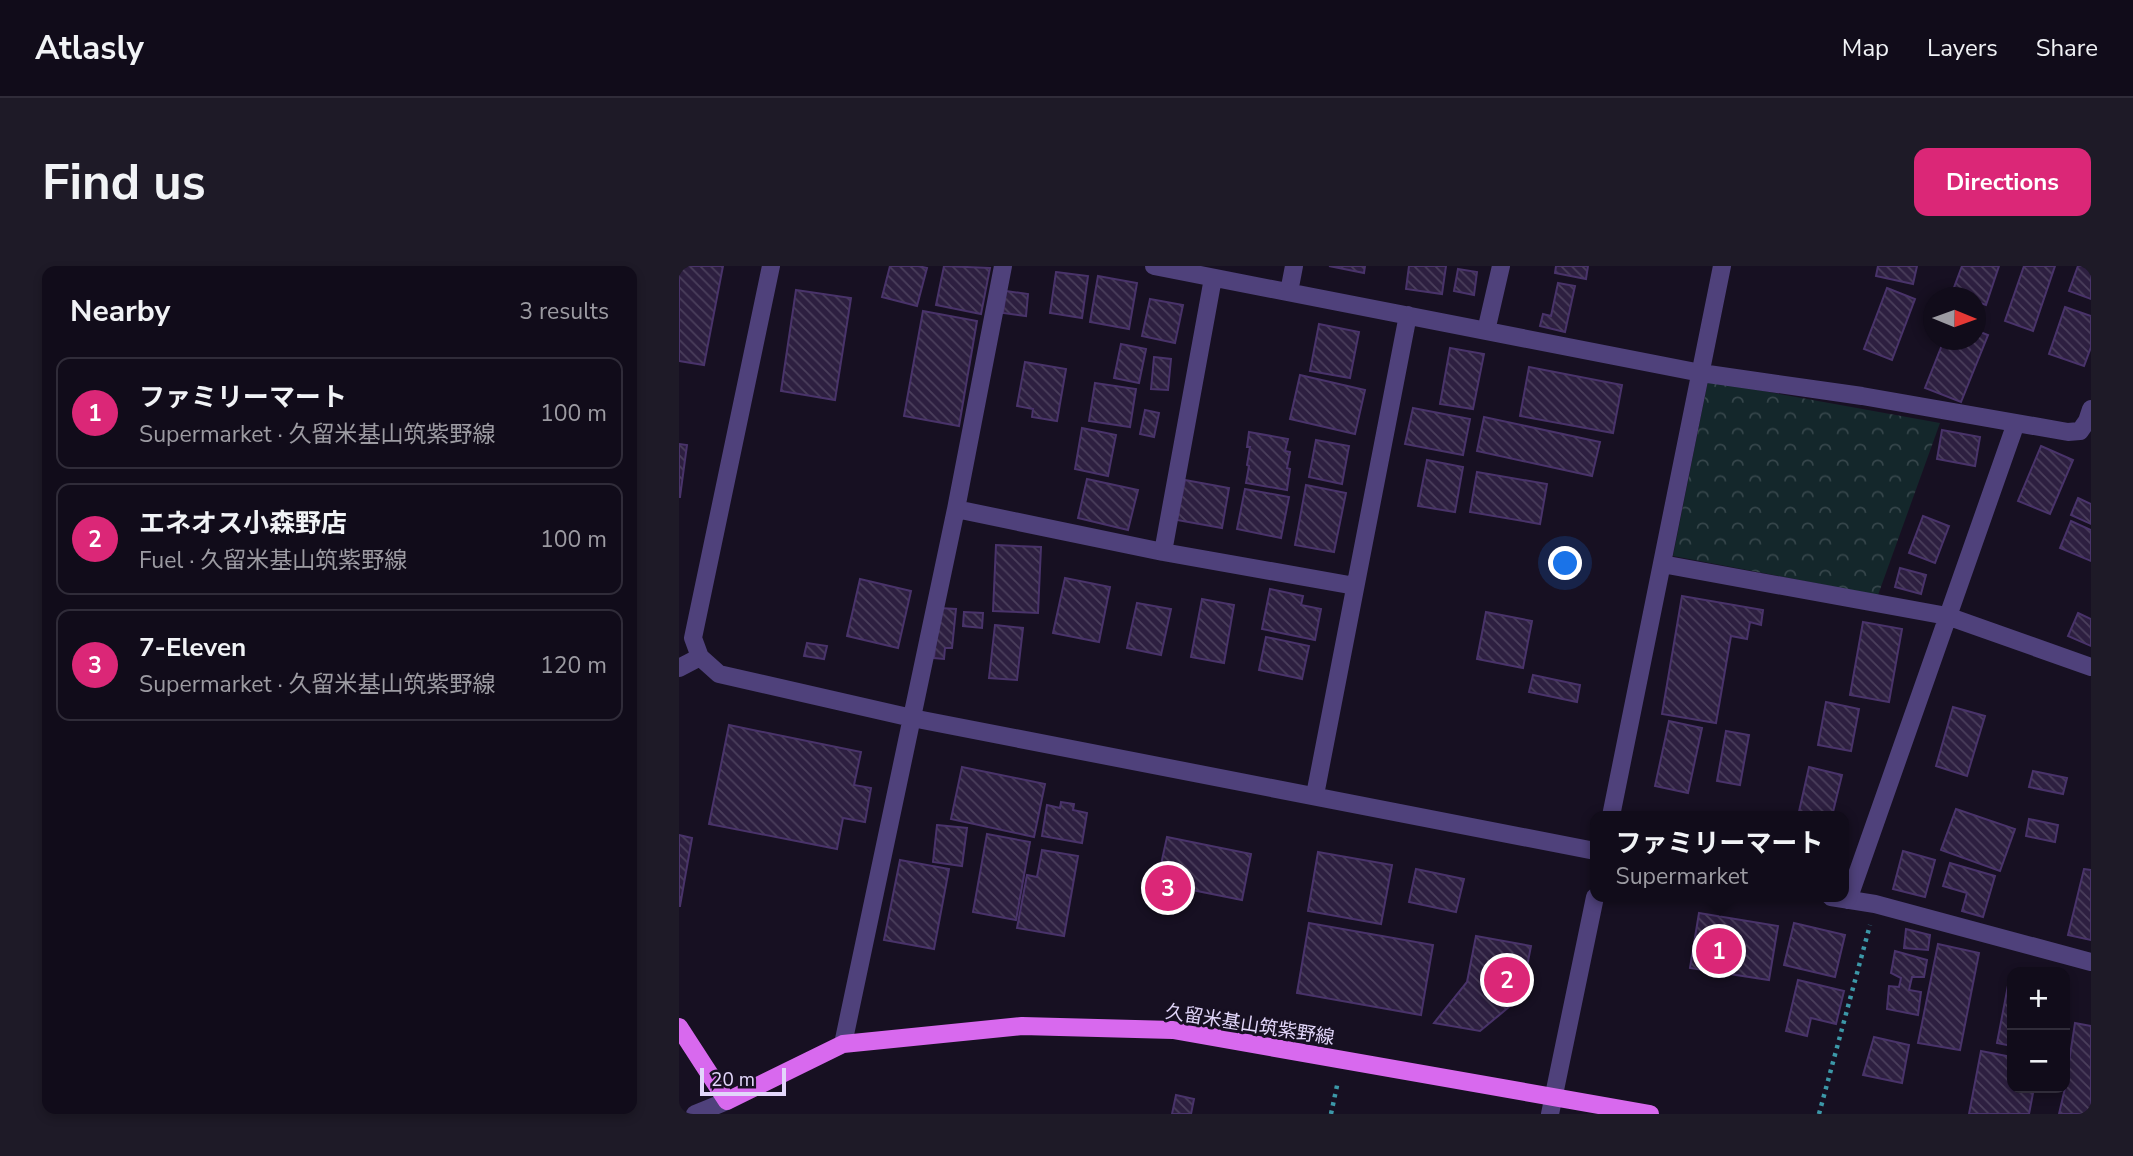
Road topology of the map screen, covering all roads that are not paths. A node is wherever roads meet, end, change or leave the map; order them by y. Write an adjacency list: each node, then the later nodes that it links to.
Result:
1 (771, 266): 19 (street)
2 (1003, 266): 14 (street)
3 (1154, 266): 7 (street)
4 (1294, 266): 8 (street)
5 (1500, 266): 10 (street)
6 (1722, 266): 11 (street)
7 (1213, 278): 8 (street); 15 (street)
8 (1289, 292): 9 (street)
9 (1408, 315): 10 (street); 17 (street)
10 (1486, 331): 11 (street)
11 (1701, 373): 13 (street); 16 (street)
12 (2091, 409): 13 (street)
13 (2015, 423): 18 (street)
14 (956, 509): 15 (street); 22 (street)
15 (1163, 552): 17 (street)
16 (1662, 564): 18 (street); 24 (street)
17 (1355, 586): 23 (street)
18 (1947, 616): 20 (street); 26 (street)
19 (700, 657): 21 (street); 22 (street)
20 (2091, 667)
21 (679, 668)
22 (912, 718): 23 (street); 31 (street)
23 (1315, 795): 25 (street)
24 (1612, 811)
25 (1590, 850)
26 (1849, 872)
27 (1849, 900): 29 (street)
28 (1594, 902): 33 (street)
29 (2091, 962)
30 (679, 1027): 32 (main road)
31 (843, 1044): 32 (main road, 久留米基山筑紫野線); 33 (main road, 久留米基山筑紫野線)
32 (727, 1101): 34 (street); 35 (street)
33 (1552, 1105): 36 (main road, 久留米基山筑紫野線)
34 (695, 1114)
35 (714, 1114)
36 (1650, 1114)

